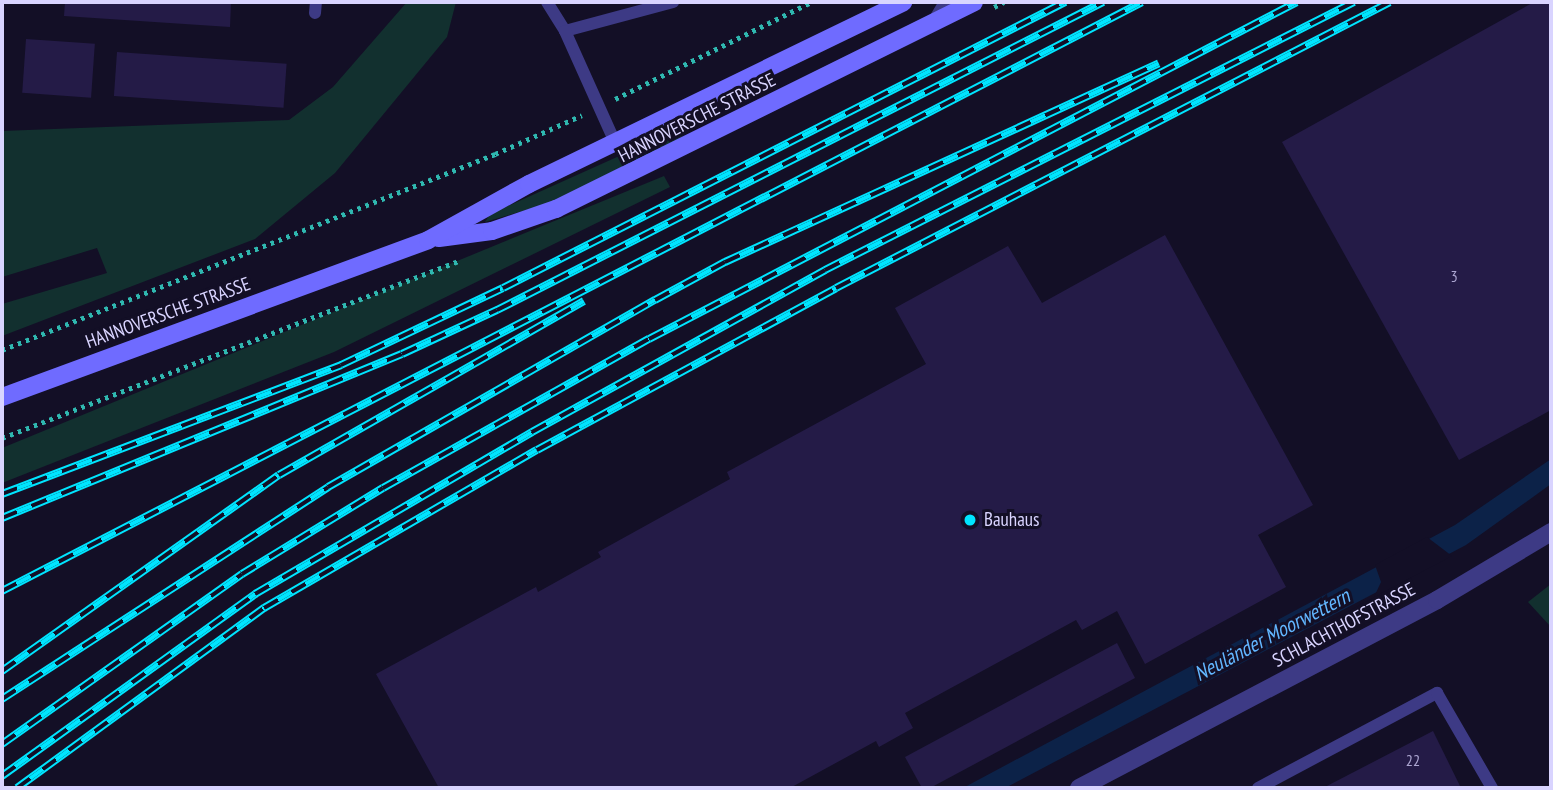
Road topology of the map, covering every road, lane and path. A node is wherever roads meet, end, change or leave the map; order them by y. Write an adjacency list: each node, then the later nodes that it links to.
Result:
1 (547, 2): 8 (lane)
2 (673, 2): 8 (lane)
3 (811, 2): 9 (path)
4 (903, 2): 10 (main road, HANNOVERSCHE STRASSE)
5 (945, 2): 7 (lane)
6 (974, 2): 7 (main road, HANNOVERSCHE STRASSE)
7 (933, 22): 11 (main road, HANNOVERSCHE STRASSE)
8 (565, 31): 9 (lane)
9 (599, 107): 10 (lane); 12 (path)
10 (615, 142): 11 (main road, HANNOVERSCHE STRASSE)
11 (428, 240): 13 (main road, HANNOVERSCHE STRASSE)
12 (2, 350)
13 (2, 397)
14 (1551, 531): 15 (street, SCHLACHTHOFSTRASSE)
15 (1090, 785)
16 (1258, 788): 17 (lane)
17 (1492, 788)

